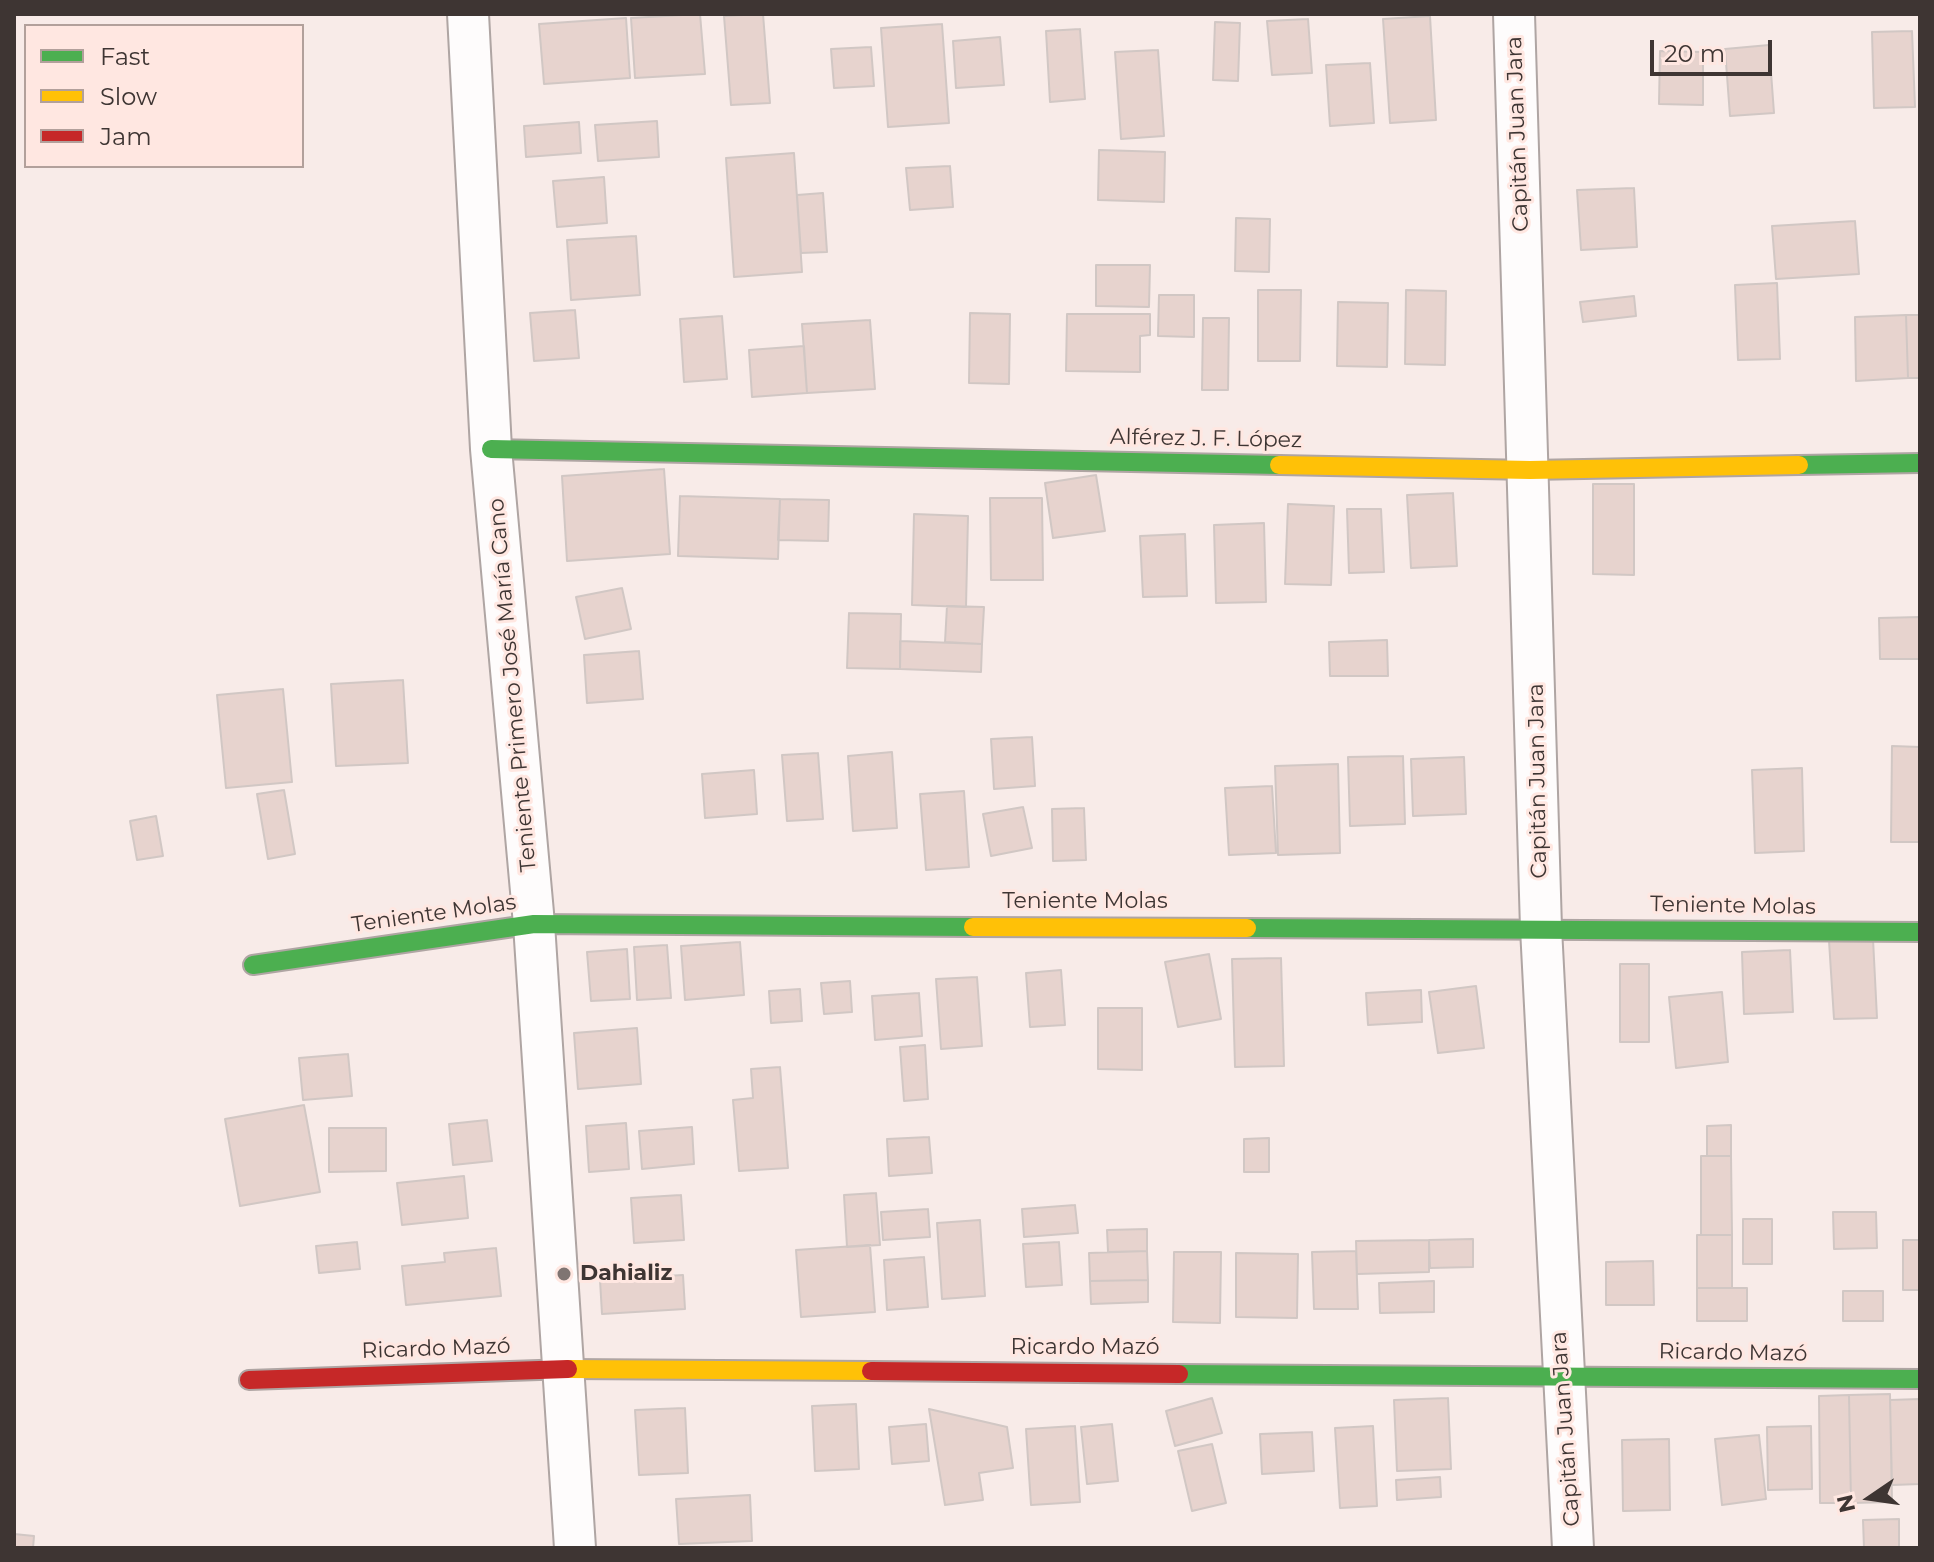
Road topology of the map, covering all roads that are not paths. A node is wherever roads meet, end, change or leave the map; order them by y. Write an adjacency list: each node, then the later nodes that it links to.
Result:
1 (468, 14): 3 (street, Teniente Primero José María Cano)
2 (1514, 14): 5 (street, Capitán Juan Jara)
3 (491, 449): 5 (street, Alférez J. F. López); 6 (street, Teniente Primero José María Cano)
4 (1920, 463): 5 (street, Alférez J. F. López)
5 (1530, 470): 7 (street, Capitán Juan Jara)
6 (534, 924): 7 (street, Teniente Molas); 9 (street, Teniente Molas); 10 (street, Teniente Primero José María Cano)
7 (1541, 928): 8 (street, Teniente Molas); 11 (street, Capitán Juan Jara)
8 (1920, 932)
9 (253, 965)
10 (565, 1369): 11 (street, Ricardo Mazó); 13 (street, Ricardo Mazó); 14 (street, Teniente Primero José María Cano)
11 (1561, 1375): 12 (street, Ricardo Mazó); 15 (street, Capitán Juan Jara)
12 (1920, 1379)
13 (249, 1380)
14 (575, 1548)
15 (1573, 1548)

